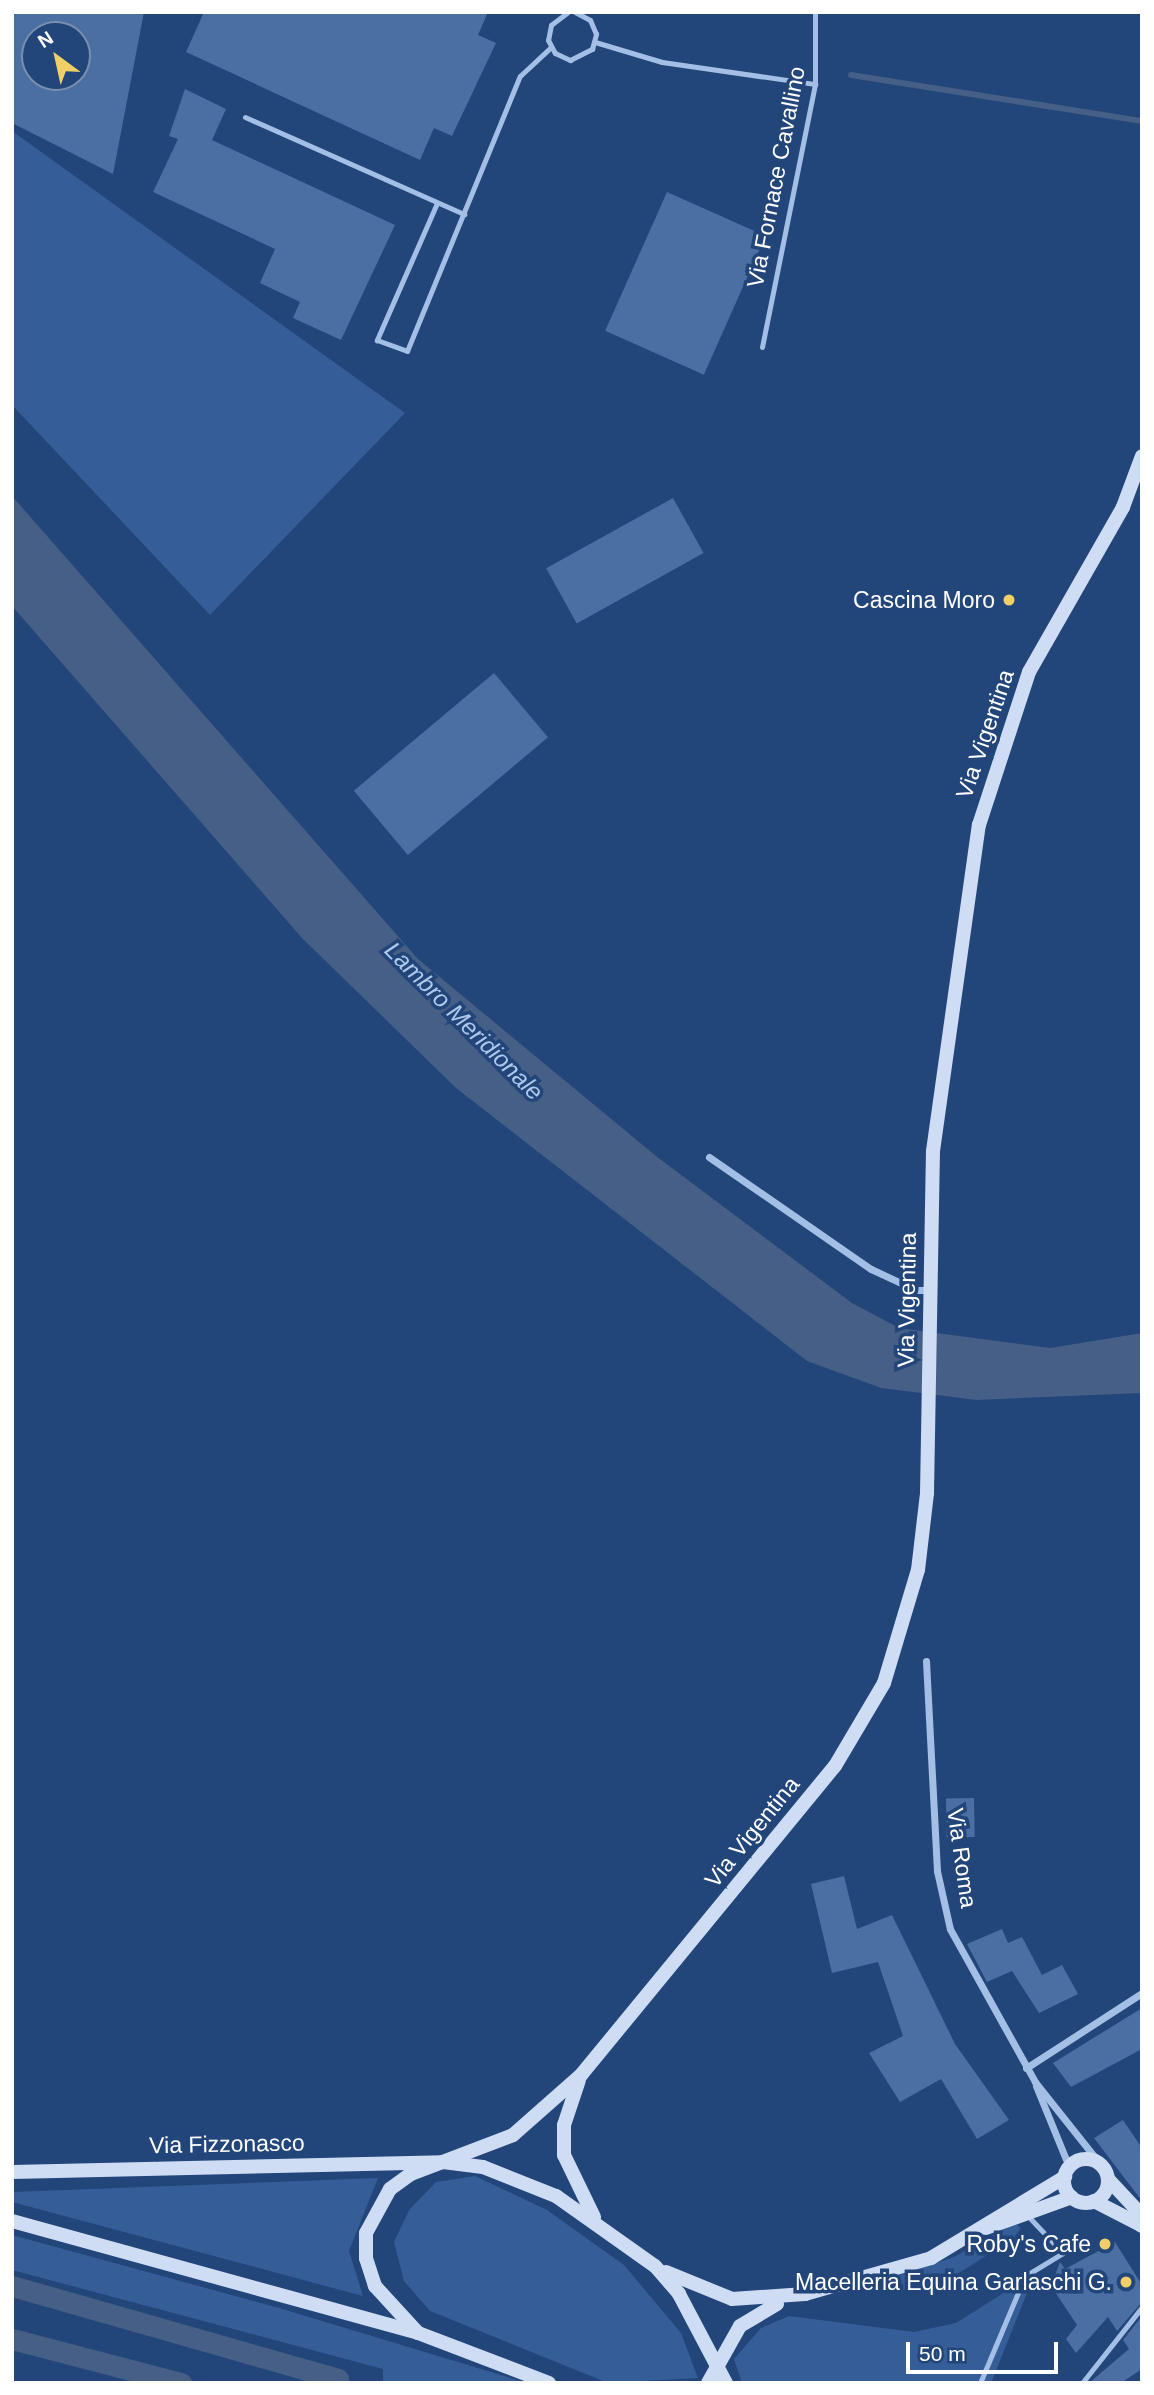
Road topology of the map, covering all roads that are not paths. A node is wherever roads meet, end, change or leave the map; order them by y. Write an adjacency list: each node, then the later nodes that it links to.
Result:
1 (549, 12): 5 (lane)
2 (568, 12): 5 (lane)
3 (575, 12): 6 (lane)
4 (815, 12): 8 (lane, Via Fornace Cavallino)
5 (555, 19): 7 (lane)
6 (595, 42): 7 (lane); 8 (lane)
7 (551, 47): 11 (lane)
8 (815, 85): 12 (lane, Via Fornace Cavallino)
9 (245, 117): 10 (lane)
10 (437, 203): 11 (lane); 11 (lane)
11 (464, 214)
12 (762, 347)
13 (1142, 456): 15 (main road, Via Vigentina)
14 (709, 1157): 15 (street)
15 (930, 1290): 19 (main road, Via Vigentina)
16 (926, 1661): 18 (street, Via Roma)
17 (1142, 1993): 18 (street)
18 (1026, 2068): 20 (street, Via Roma)
19 (581, 2075): 21 (main road); 29 (main road)
20 (1035, 2082): 22 (street, Via Roma); 24 (street, Via Roma)
21 (443, 2162): 23 (main road, Via Fizzonasco); 29 (main road); 36 (main road)
22 (1101, 2165): 24 (main road, Via Roma); 25 (main road, Via Roma)
23 (12, 2172)
24 (1067, 2172): 26 (main road, Via Roma); 32 (main road, Via Roma)
25 (1108, 2179): 27 (main road); 31 (main road, Via Roma)
26 (1072, 2197): 27 (main road, Via Roma); 28 (main road, Via Roma)
27 (1094, 2201): 31 (main road, Via Roma)
28 (1024, 2213): 32 (main road, Via Roma); 41 (lane)
29 (596, 2219): 33 (main road)
30 (12, 2221): 36 (main road)
31 (1141, 2225)
32 (972, 2233): 34 (main road, Via Roma)
33 (655, 2266): 34 (main road, Via Roma); 37 (main road)
34 (805, 2294): 37 (main road, Via Roma)
35 (1142, 2307): 42 (lane)
36 (418, 2333): 38 (main road)
37 (718, 2364): 39 (main road, Via Roma); 40 (main road)
38 (549, 2383)
39 (708, 2383)
40 (726, 2383)
41 (980, 2383)
42 (1082, 2383)

